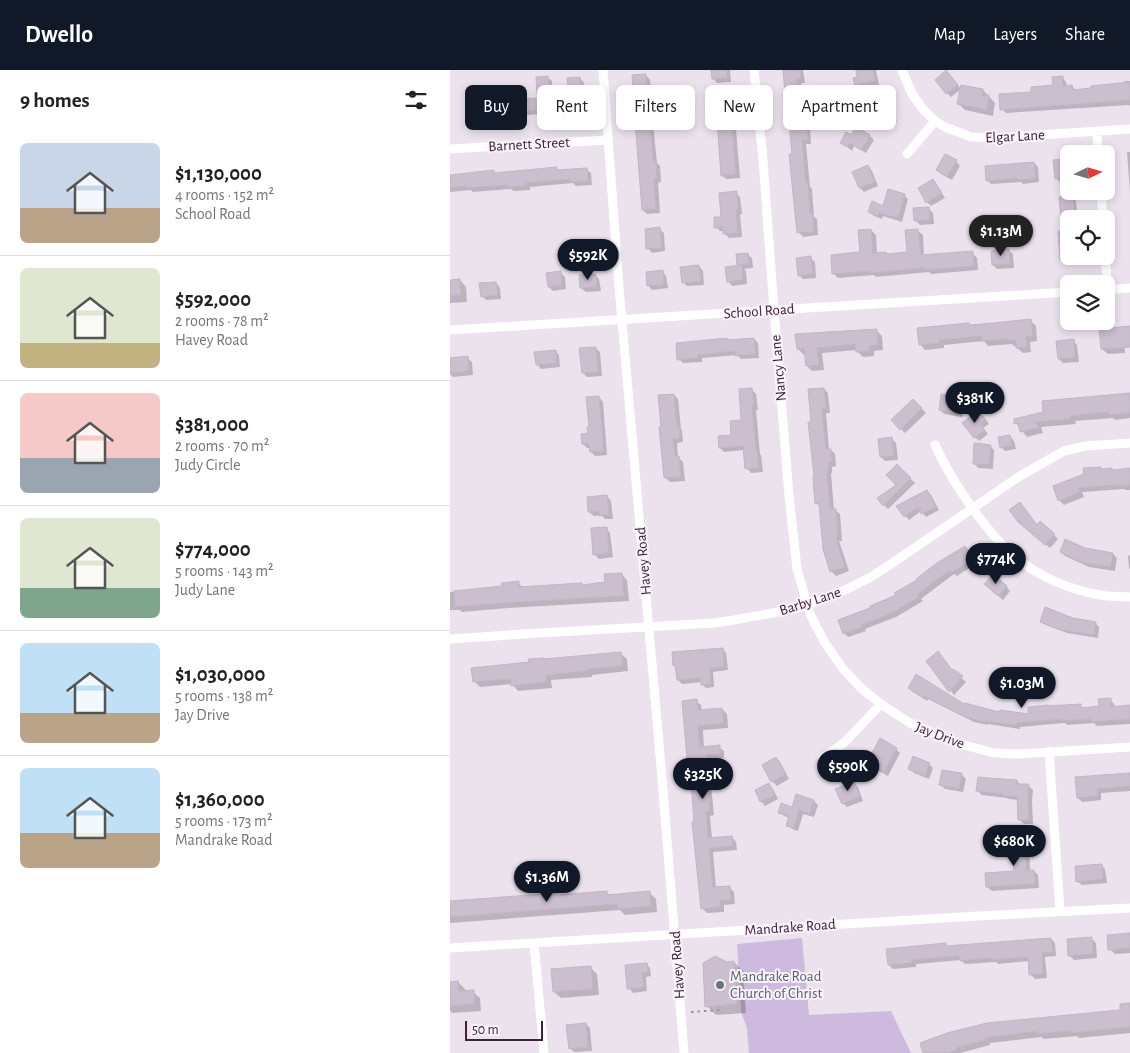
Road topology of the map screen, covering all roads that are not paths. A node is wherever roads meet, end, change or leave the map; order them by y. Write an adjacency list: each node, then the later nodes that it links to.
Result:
1 (603, 70): 7 (street, Havey Road)
2 (754, 70): 14 (street, Nancy Lane)
3 (902, 70): 4 (street, Elgar Lane)
4 (935, 121): 6 (street, Elgar Lane); 10 (street)
5 (1130, 129): 6 (street, Elgar Lane)
6 (1097, 131): 8 (street)
7 (608, 140): 9 (street, Barnett Street); 15 (street, Havey Road)
8 (1098, 145)
9 (450, 149)
10 (907, 154)
11 (1130, 288): 12 (street)
12 (1115, 289)
13 (1060, 293): 14 (street, School Road)
14 (774, 310): 15 (street, School Road); 21 (street, Nancy Lane)
15 (622, 320): 16 (street, School Road); 22 (street, Havey Road)
16 (450, 330)
17 (1130, 443): 19 (street, Barby Lane)
18 (935, 445): 19 (street)
19 (973, 509): 20 (street); 21 (street, Barby Lane)
20 (1130, 596)
21 (807, 605): 22 (street, Barby Lane); 24 (street, Jay Drive)
22 (649, 626): 23 (street, Barby Lane); 30 (street, Havey Road)
23 (450, 640)
24 (881, 704): 26 (street, Jay Drive); 27 (street)
25 (1130, 747): 26 (street, Jay Drive)
26 (1049, 751): 29 (street)
27 (822, 758)
28 (1130, 908): 29 (street, Mandrake Road)
29 (1060, 911): 30 (street, Mandrake Road)
30 (675, 934): 31 (street, Mandrake Road); 34 (street, Havey Road)
31 (534, 943): 32 (street, Mandrake Road); 33 (street)
32 (450, 948)
33 (544, 1053)
34 (684, 1053)

